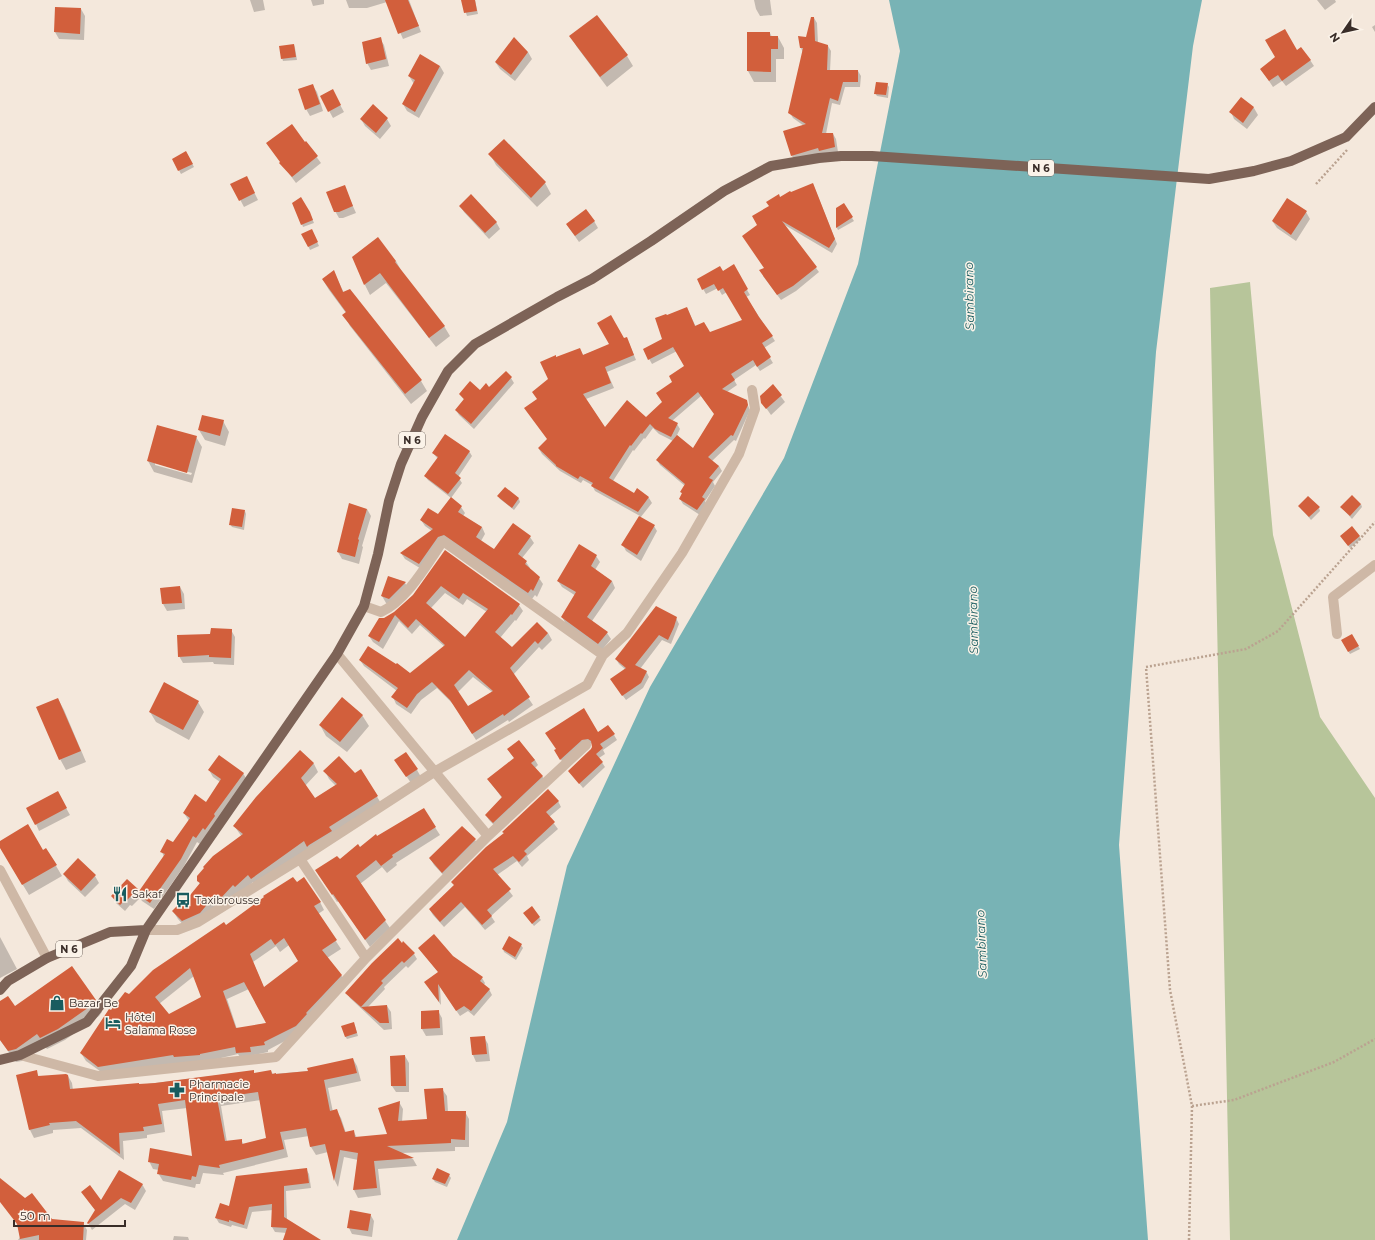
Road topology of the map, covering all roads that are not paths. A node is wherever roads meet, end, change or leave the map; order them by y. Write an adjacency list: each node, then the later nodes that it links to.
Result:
1 (1375, 107): 4 (main road, N 6)
2 (752, 390): 7 (street)
3 (1375, 565): 5 (street)
4 (364, 606): 6 (main road, N 6); 7 (street)
5 (1337, 634)
6 (337, 654): 9 (street); 13 (main road, N 6)
7 (603, 656): 9 (street)
8 (586, 745): 10 (street)
9 (434, 772): 10 (street); 11 (street)
10 (488, 836): 15 (street)
11 (300, 859): 13 (street); 15 (street)
12 (0, 870): 14 (street)
13 (146, 930): 14 (main road, N 6); 17 (main road, N 6)
14 (47, 958): 16 (main road, N 6)
15 (366, 958): 17 (street)
16 (0, 990)
17 (20, 1055): 18 (main road, N 6)
18 (0, 1060)

